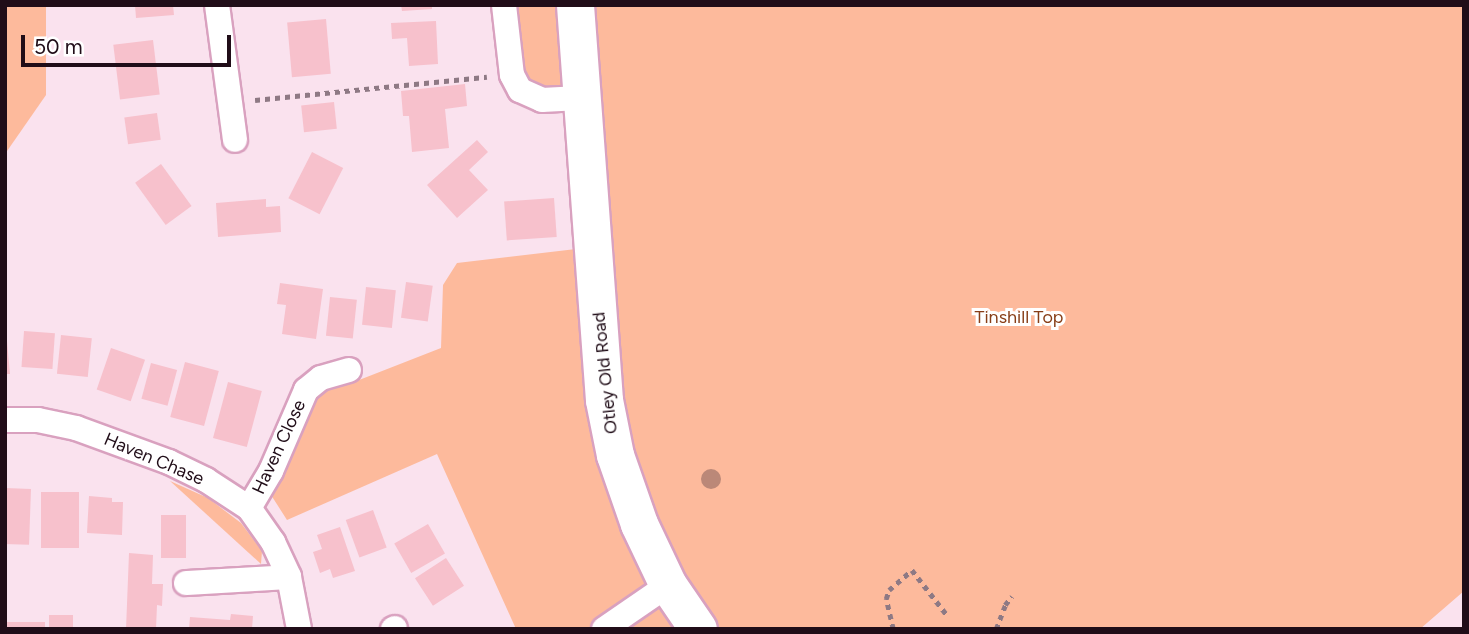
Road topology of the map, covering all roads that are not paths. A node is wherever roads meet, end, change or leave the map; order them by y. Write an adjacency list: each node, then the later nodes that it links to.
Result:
1 (217, 5): 5 (street)
2 (505, 5): 4 (street)
3 (575, 5): 4 (street, Otley Old Road)
4 (580, 98): 11 (street, Otley Old Road)
5 (234, 140)
6 (349, 370): 8 (street, Haven Close)
7 (5, 420): 8 (street, Haven Chase)
8 (249, 509): 9 (street, Haven Chase)
9 (289, 577): 10 (street); 12 (street, Haven Chase)
10 (186, 583)
11 (668, 585): 13 (street); 14 (street, Otley Old Road)
12 (299, 629)
13 (604, 629)
14 (698, 629)

